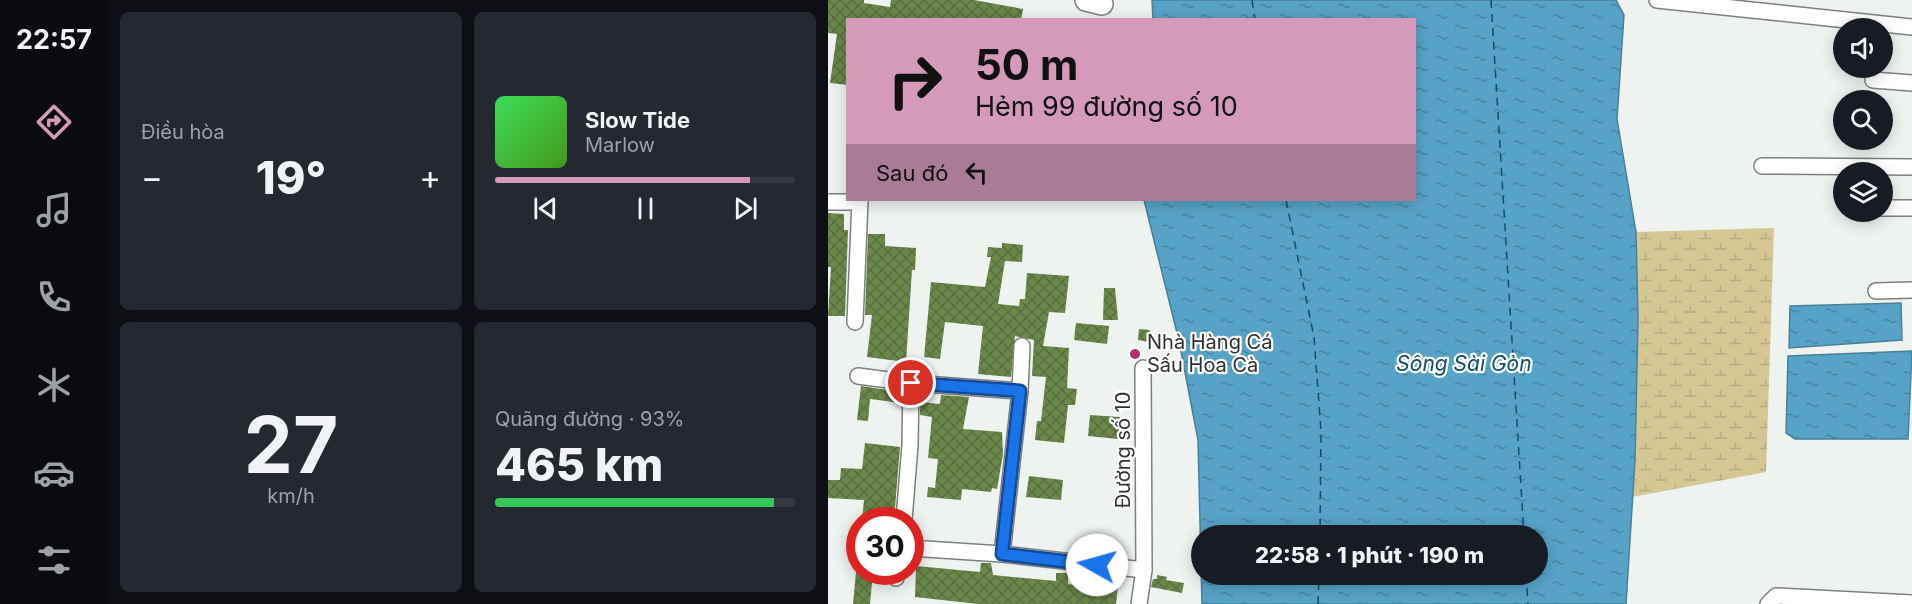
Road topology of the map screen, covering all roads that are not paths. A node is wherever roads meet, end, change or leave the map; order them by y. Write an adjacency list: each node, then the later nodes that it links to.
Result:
1 (1657, 0): 2 (street)
2 (1912, 27)
3 (1872, 80): 4 (street)
4 (1912, 83)
5 (1762, 166): 6 (street)
6 (1912, 167)
7 (860, 201): 8 (street); 13 (street)
8 (828, 202)
9 (1893, 208): 10 (street)
10 (1912, 208)
11 (1912, 290): 12 (street)
12 (1876, 291)
13 (855, 322)
14 (1022, 346): 18 (street)
15 (1143, 368): 22 (street, Đường số 10)
16 (858, 376): 17 (street)
17 (911, 383): 18 (street); 19 (street)
18 (1020, 391): 21 (street)
19 (905, 507)
20 (924, 549): 21 (street)
21 (1002, 554): 22 (street)
22 (1144, 570): 24 (street, Đường số 10)
23 (1912, 603): 25 (street)
24 (1139, 604)
25 (1768, 604)

